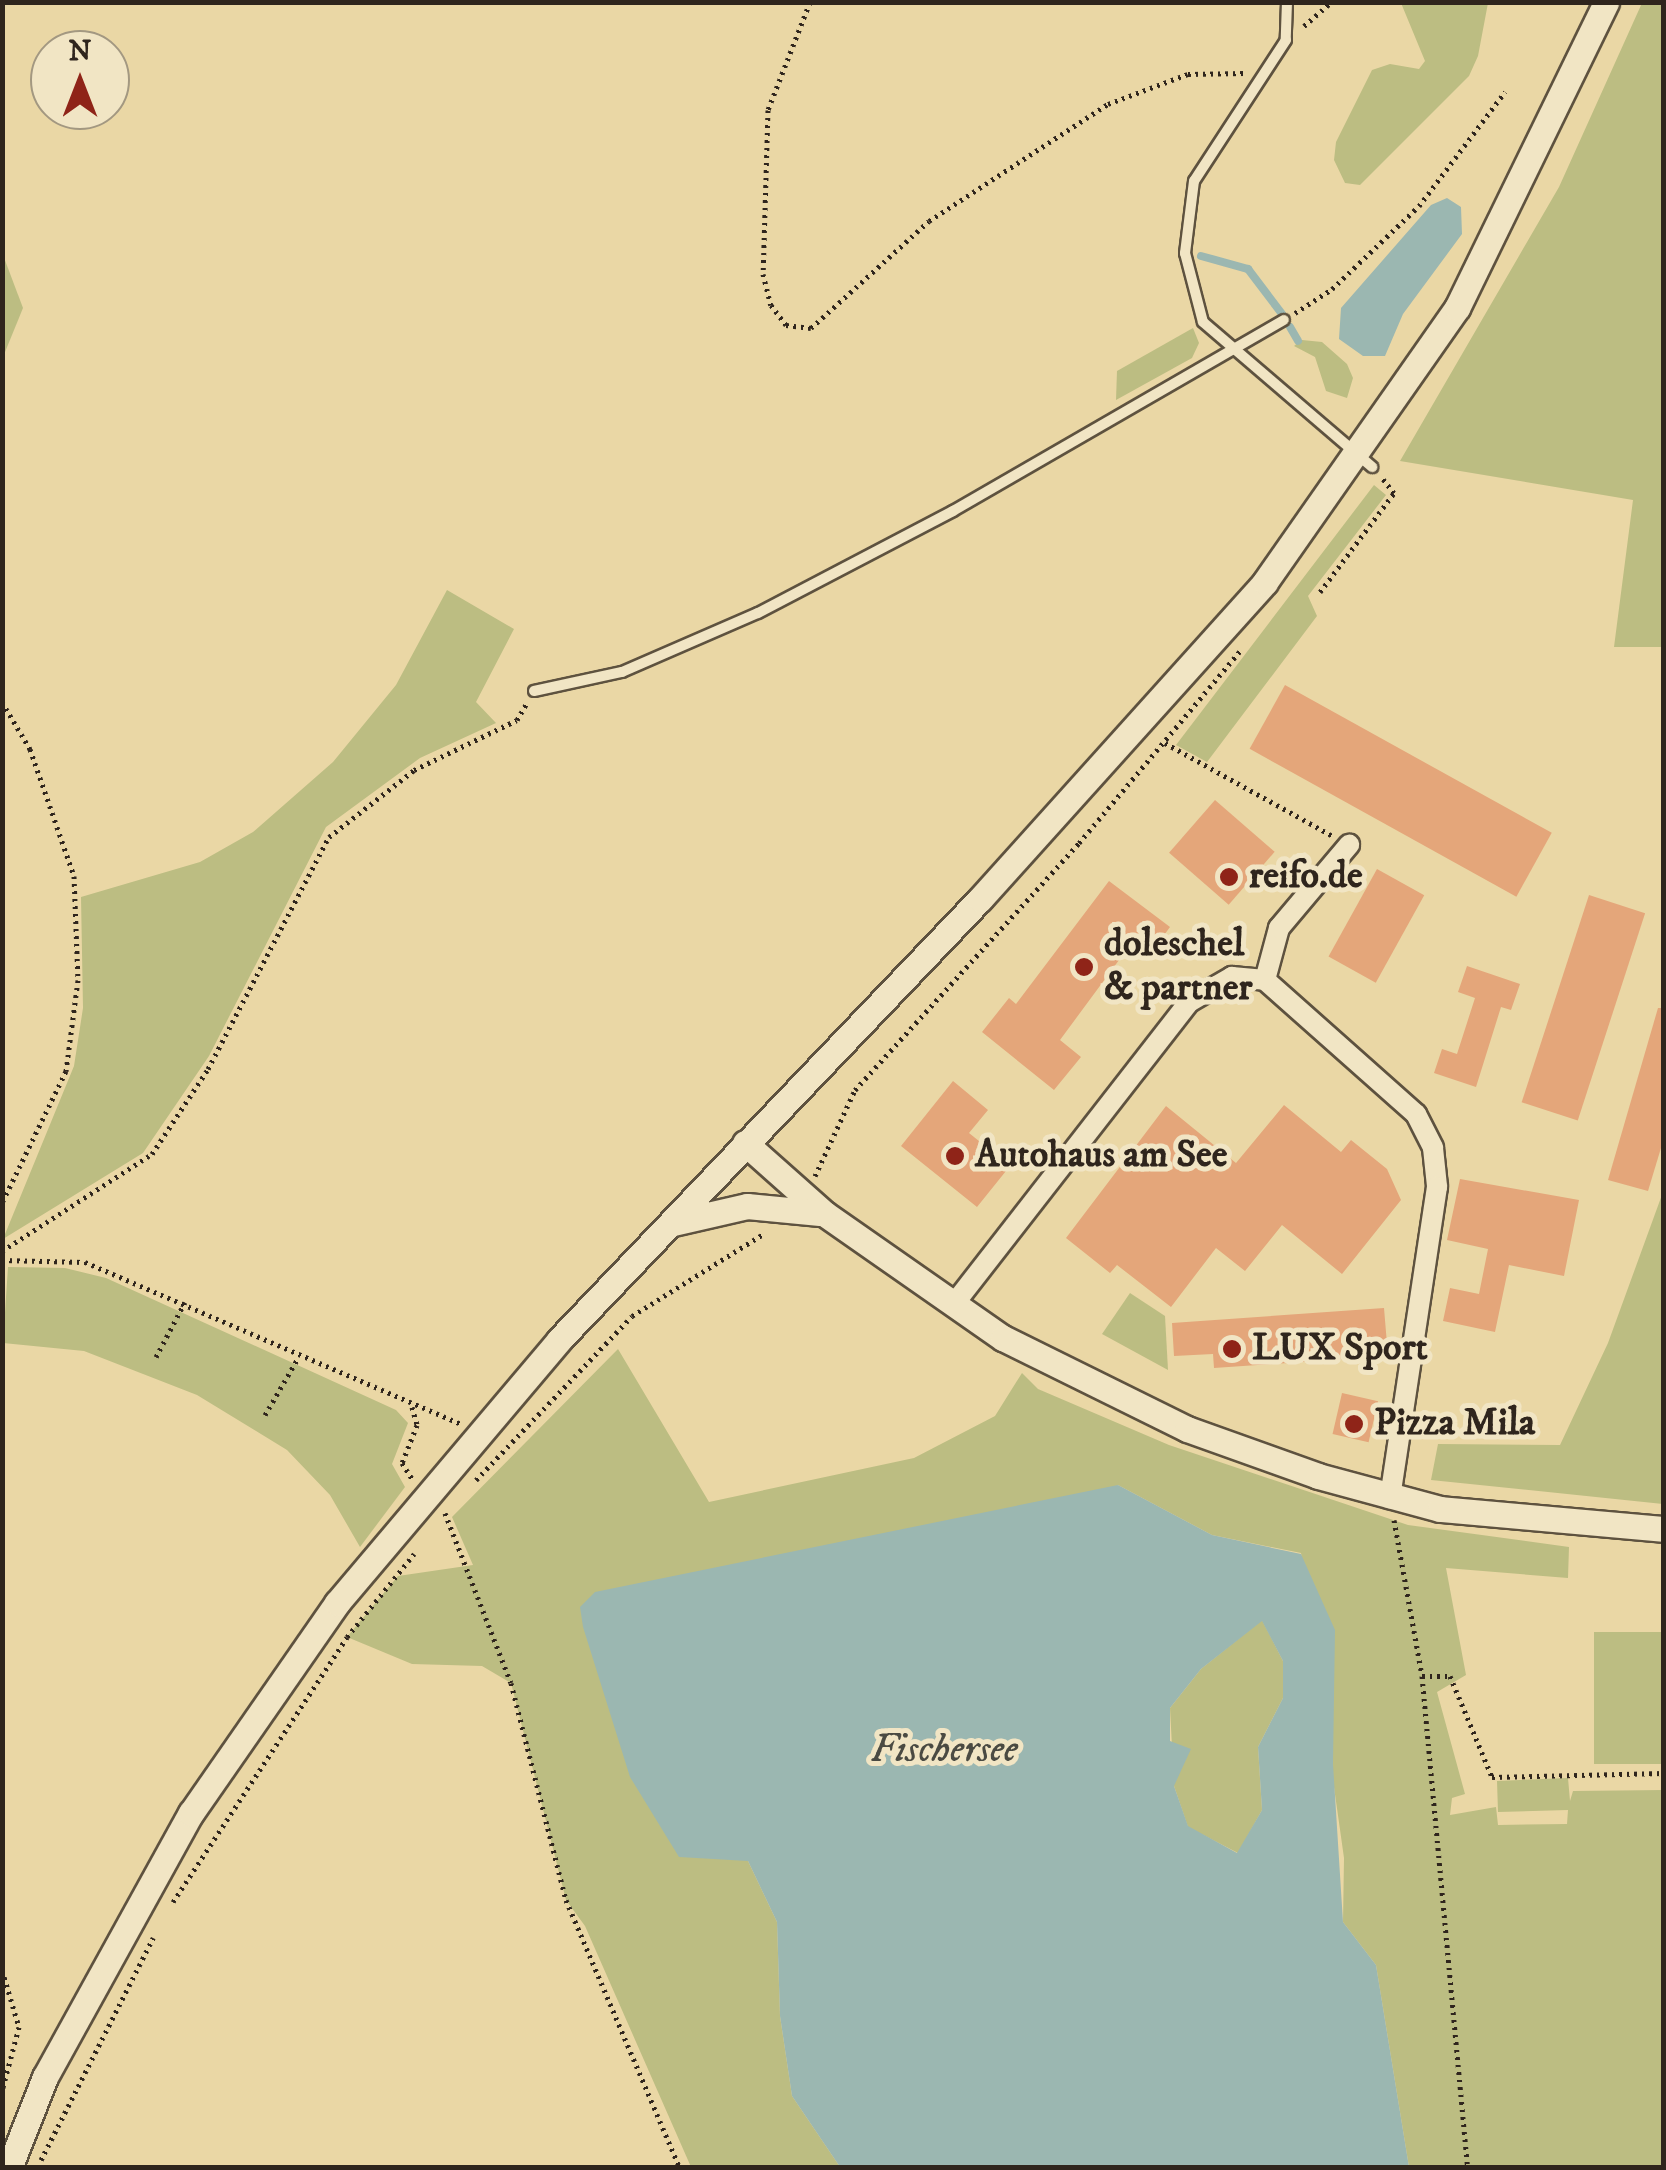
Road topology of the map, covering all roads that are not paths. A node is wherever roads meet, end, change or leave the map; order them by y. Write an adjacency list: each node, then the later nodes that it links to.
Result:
1 (1288, 2): 4 (lane)
2 (1606, 2): 5 (street)
3 (1284, 320): 4 (lane)
4 (1235, 350): 5 (lane); 6 (lane)
5 (1363, 461): 9 (street)
6 (534, 692)
7 (1349, 845): 8 (street)
8 (1265, 980): 12 (street); 13 (street)
9 (745, 1143): 10 (street); 11 (street)
10 (825, 1214): 11 (street); 12 (street)
11 (666, 1225): 15 (street)
12 (954, 1304): 13 (street)
13 (1390, 1498): 14 (street)
14 (1664, 1530)
15 (9, 2168)

